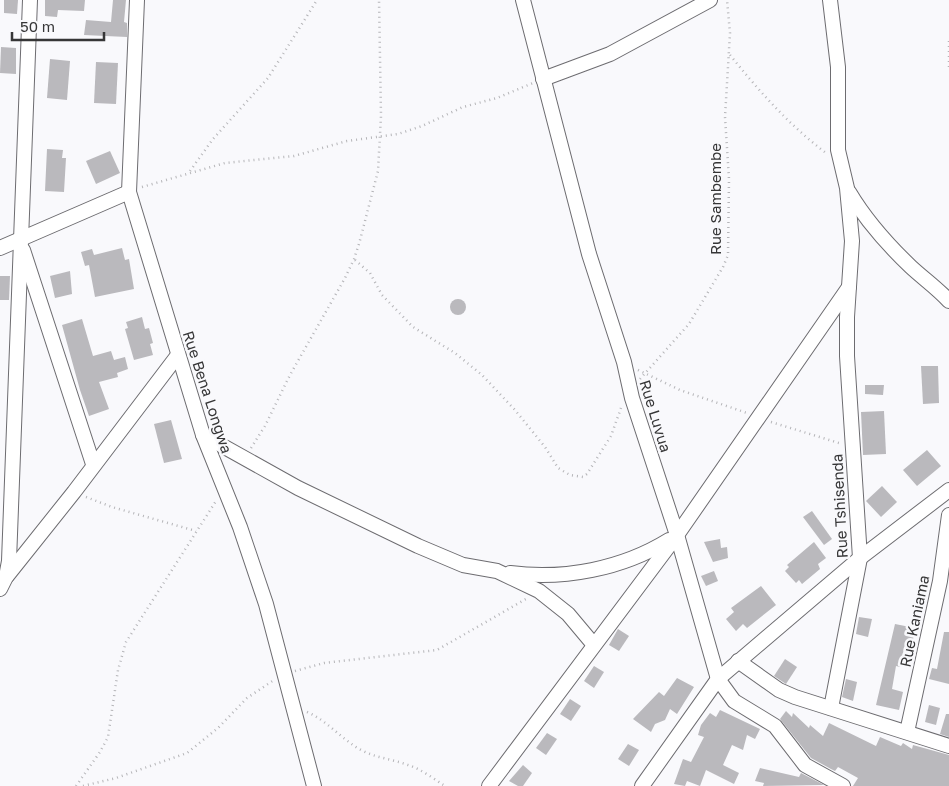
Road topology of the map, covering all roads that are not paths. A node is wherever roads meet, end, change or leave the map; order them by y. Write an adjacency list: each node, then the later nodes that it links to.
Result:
1 (30, 0): 9 (street)
2 (137, 0): 8 (street, Rue Bena Longwa)
3 (523, 0): 6 (street, Rue Luvua)
4 (710, 0): 6 (street)
5 (830, 0): 7 (street)
6 (543, 79): 18 (street, Rue Luvua)
7 (846, 188): 11 (street, Rue Tshisenda); 12 (street)
8 (129, 192): 9 (street); 13 (street, Rue Bena Longwa)
9 (20, 239): 10 (street); 15 (street); 21 (street)
10 (0, 248)
11 (849, 286): 18 (street); 19 (street, Rue Tshisenda)
12 (949, 301)
13 (178, 355): 14 (street, Rue Bena Longwa); 15 (street)
14 (203, 435): 20 (street); 28 (street, Rue Bena Longwa)
15 (93, 464): 21 (street)
16 (949, 490): 19 (street)
17 (949, 515): 26 (street, Rue Kaniama)
18 (676, 535): 20 (street); 22 (street); 24 (street, Rue Luvua)
19 (860, 558): 23 (street); 25 (street, Rue Tshisenda)
20 (497, 571): 22 (street)
21 (3, 583)
22 (594, 645): 29 (street)
23 (738, 661): 24 (street); 25 (street)
24 (718, 679): 30 (street); 31 (street, Rue Luvua)
25 (831, 708): 26 (street)
26 (907, 732): 27 (street)
27 (949, 746)
28 (314, 786)
29 (489, 786)
30 (642, 786)
31 (842, 786)

